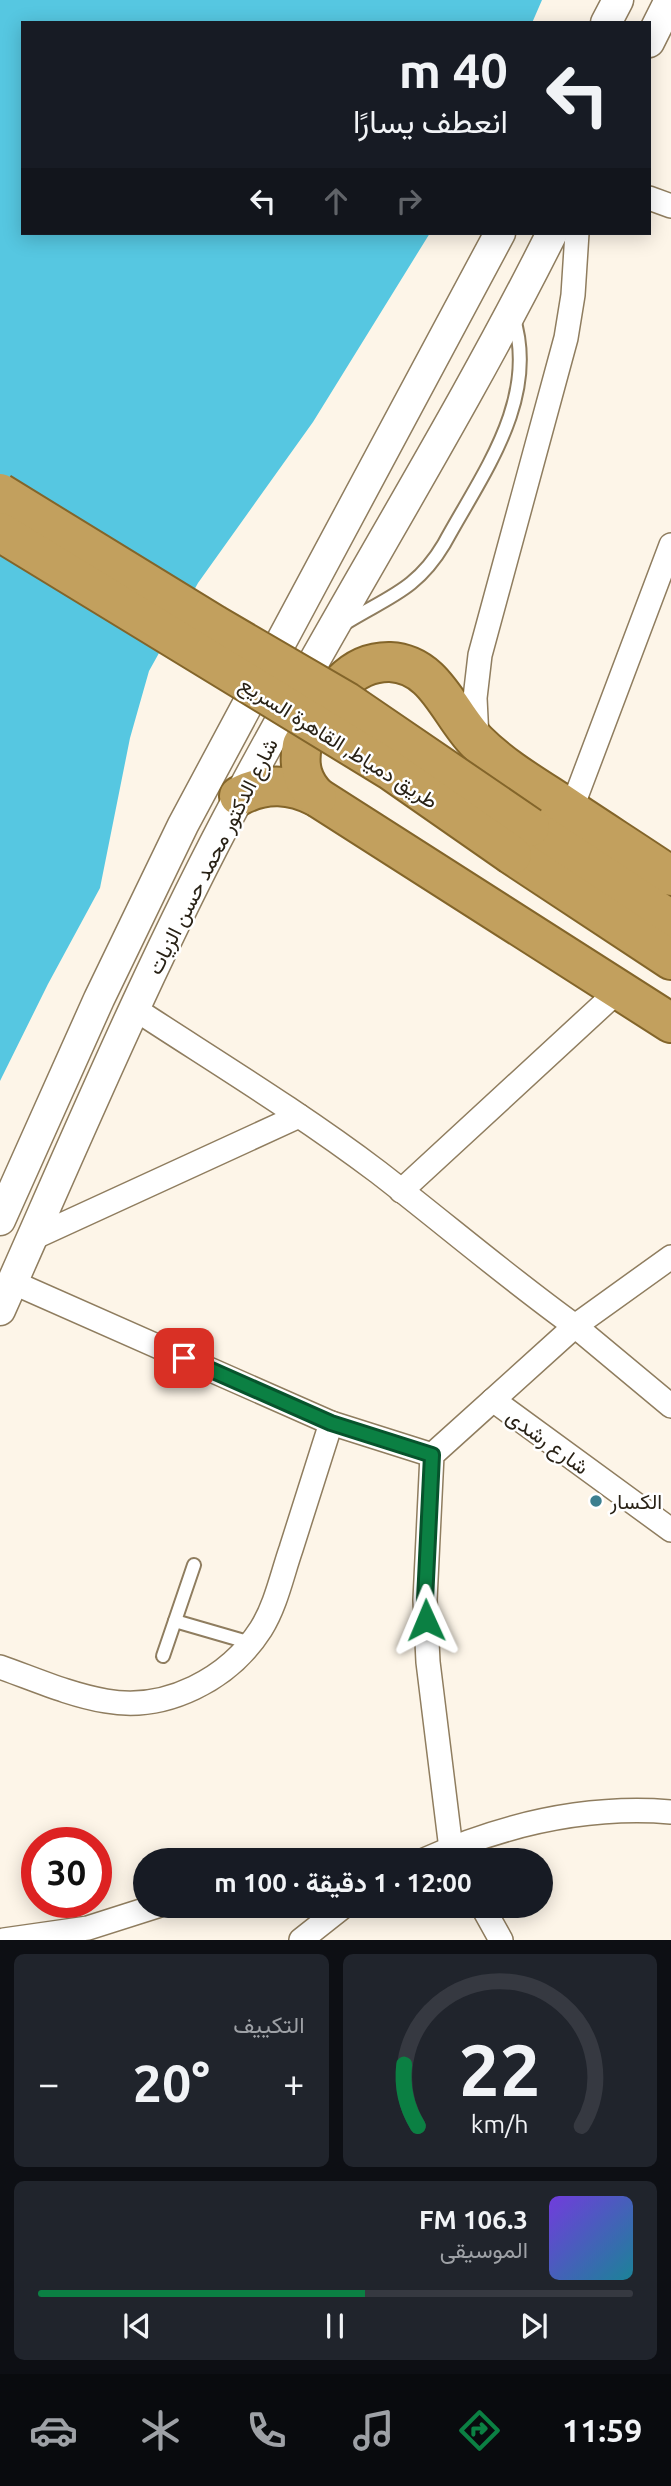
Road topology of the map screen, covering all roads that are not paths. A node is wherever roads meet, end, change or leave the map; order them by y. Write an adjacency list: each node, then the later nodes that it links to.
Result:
1 (618, 0): 3 (street)
2 (670, 2): 4 (street)
3 (607, 21)
4 (651, 37)
5 (651, 199): 6 (street)
6 (671, 206)
7 (499, 235): 29 (street, شارع الدكتور محمد حسن الزيات)
8 (551, 235): 10 (street, شارع الدكتور محمد حسن الزيات)
9 (577, 235): 16 (street)
10 (512, 313): 15 (street, شارع الدكتور محمد حسن الزيات); 15 (lane)
11 (0, 493): 20 (highway, طريق دمياط, القاهرة السريع, bridge)
12 (0, 532): 20 (highway, طريق دمياط, القاهرة السريع, bridge)
13 (671, 545): 14 (street)
14 (666, 573): 19 (street)
15 (329, 635): 17 (street, شارع الدكتور محمد حسن الزيات)
16 (477, 742): 18 (highway); 19 (highway)
17 (239, 796): 18 (highway); 25 (street, شارع الدكتور محمد حسن الزيات)
18 (317, 797): 24 (highway)
19 (570, 810): 21 (highway)
20 (521, 841): 22 (highway, طريق دمياط, القاهرة السريع); 23 (highway, طريق دمياط, القاهرة السريع)
21 (669, 870)
22 (671, 920)
23 (671, 960)
24 (619, 990): 26 (highway); 28 (street)
25 (135, 1009): 27 (street); 30 (street, شارع الدكتور محمد حسن الزيات)
26 (671, 1023)
27 (299, 1116): 28 (street); 30 (street)
28 (401, 1191): 34 (street)
29 (0, 1220)
30 (31, 1239): 32 (street, شارع الدكتور محمد حسن الزيات)
31 (671, 1257): 34 (street)
32 (12, 1282): 33 (street, شارع الدكتور محمد حسن الزيات); 37 (street)
33 (0, 1310)
34 (575, 1326): 35 (street); 36 (street)
35 (493, 1401): 38 (street); 39 (street, شارع رشدى)
36 (671, 1405)
37 (331, 1423): 38 (street); 42 (street)
38 (432, 1455): 46 (street)
39 (671, 1530)
40 (194, 1565): 41 (lane)
41 (175, 1621): 42 (lane); 43 (lane)
42 (251, 1643): 44 (street)
43 (163, 1656)
44 (0, 1667)
45 (671, 1812): 47 (street)
46 (453, 1848)
47 (469, 1848)
48 (133, 1914): 51 (street)
49 (329, 1918): 52 (street)
50 (489, 1918): 53 (street)
51 (4, 1940)
52 (301, 1940)
53 (501, 1940)

